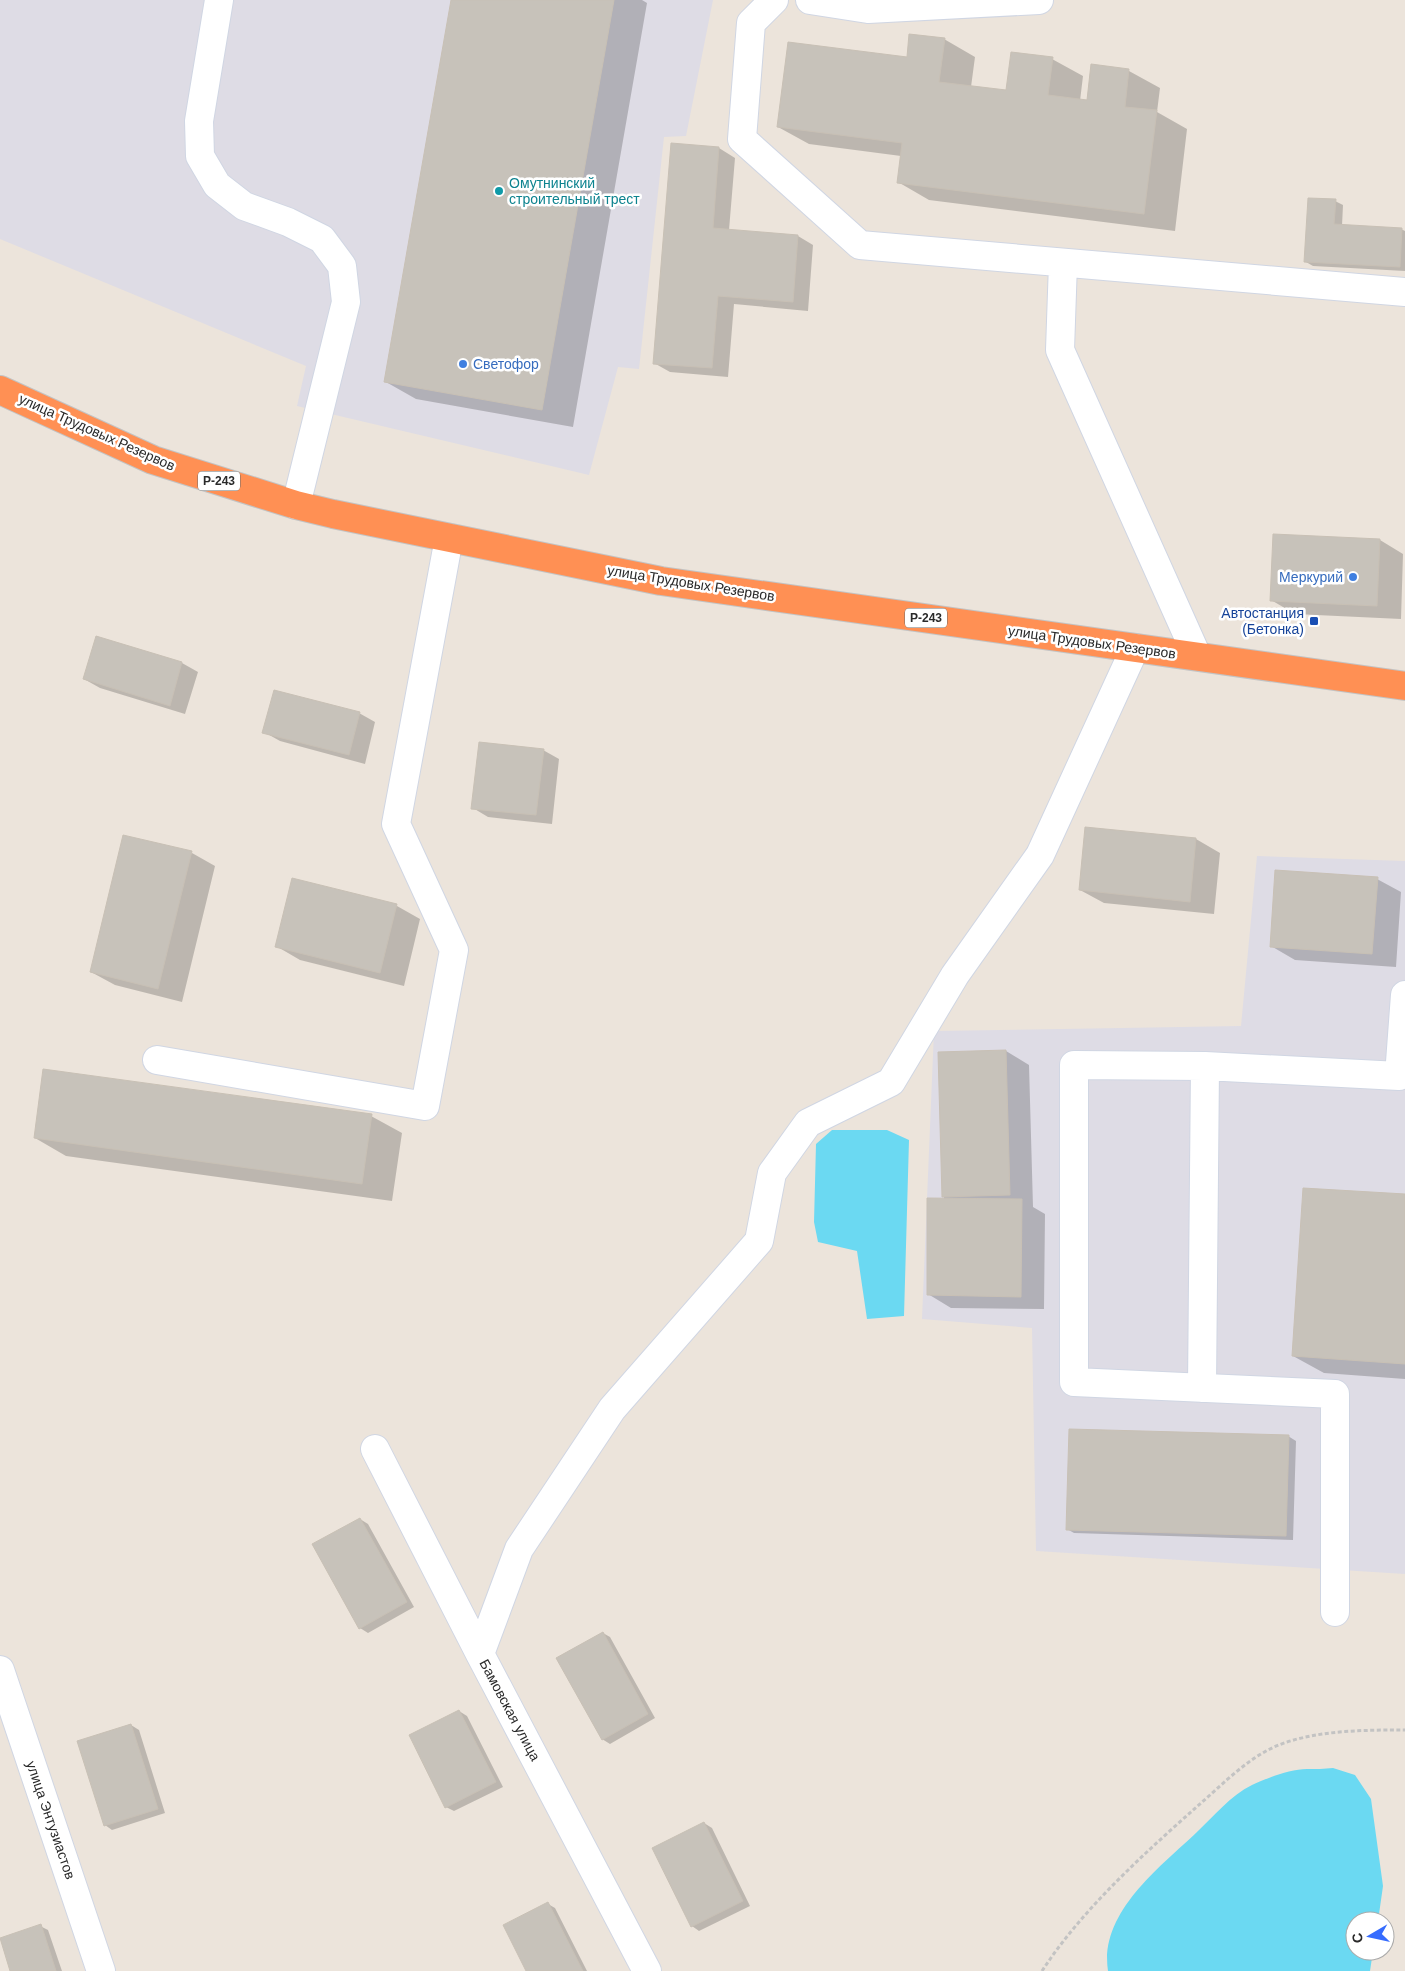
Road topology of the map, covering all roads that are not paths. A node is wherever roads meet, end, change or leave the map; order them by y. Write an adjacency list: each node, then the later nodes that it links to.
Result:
1 (220, 0): 8 (street)
2 (774, 0): 5 (street)
3 (810, 0): 4 (street)
4 (1040, 0)
5 (1063, 263): 6 (street); 11 (street)
6 (1405, 292)
7 (0, 390): 8 (highway, улица Трудовых Резервов / Р-243)
8 (296, 506): 9 (highway, улица Трудовых Резервов / Р-243)
9 (449, 538): 10 (highway, улица Трудовых Резервов / Р-243); 14 (street)
10 (1135, 648): 11 (highway, улица Трудовых Резервов / Р-243); 19 (street)
11 (1197, 656): 12 (highway, улица Трудовых Резервов / Р-243)
12 (1405, 686)
13 (1405, 995): 15 (street)
14 (157, 1060)
15 (1205, 1066): 16 (street); 16 (street)
16 (1202, 1388): 18 (street)
17 (375, 1448): 19 (street, Бамовская улица)
18 (1335, 1612)
19 (480, 1654): 22 (street, Бамовская улица)
20 (0, 1670): 21 (street, улица Энтузиастов)
21 (101, 1971)
22 (647, 1971)

